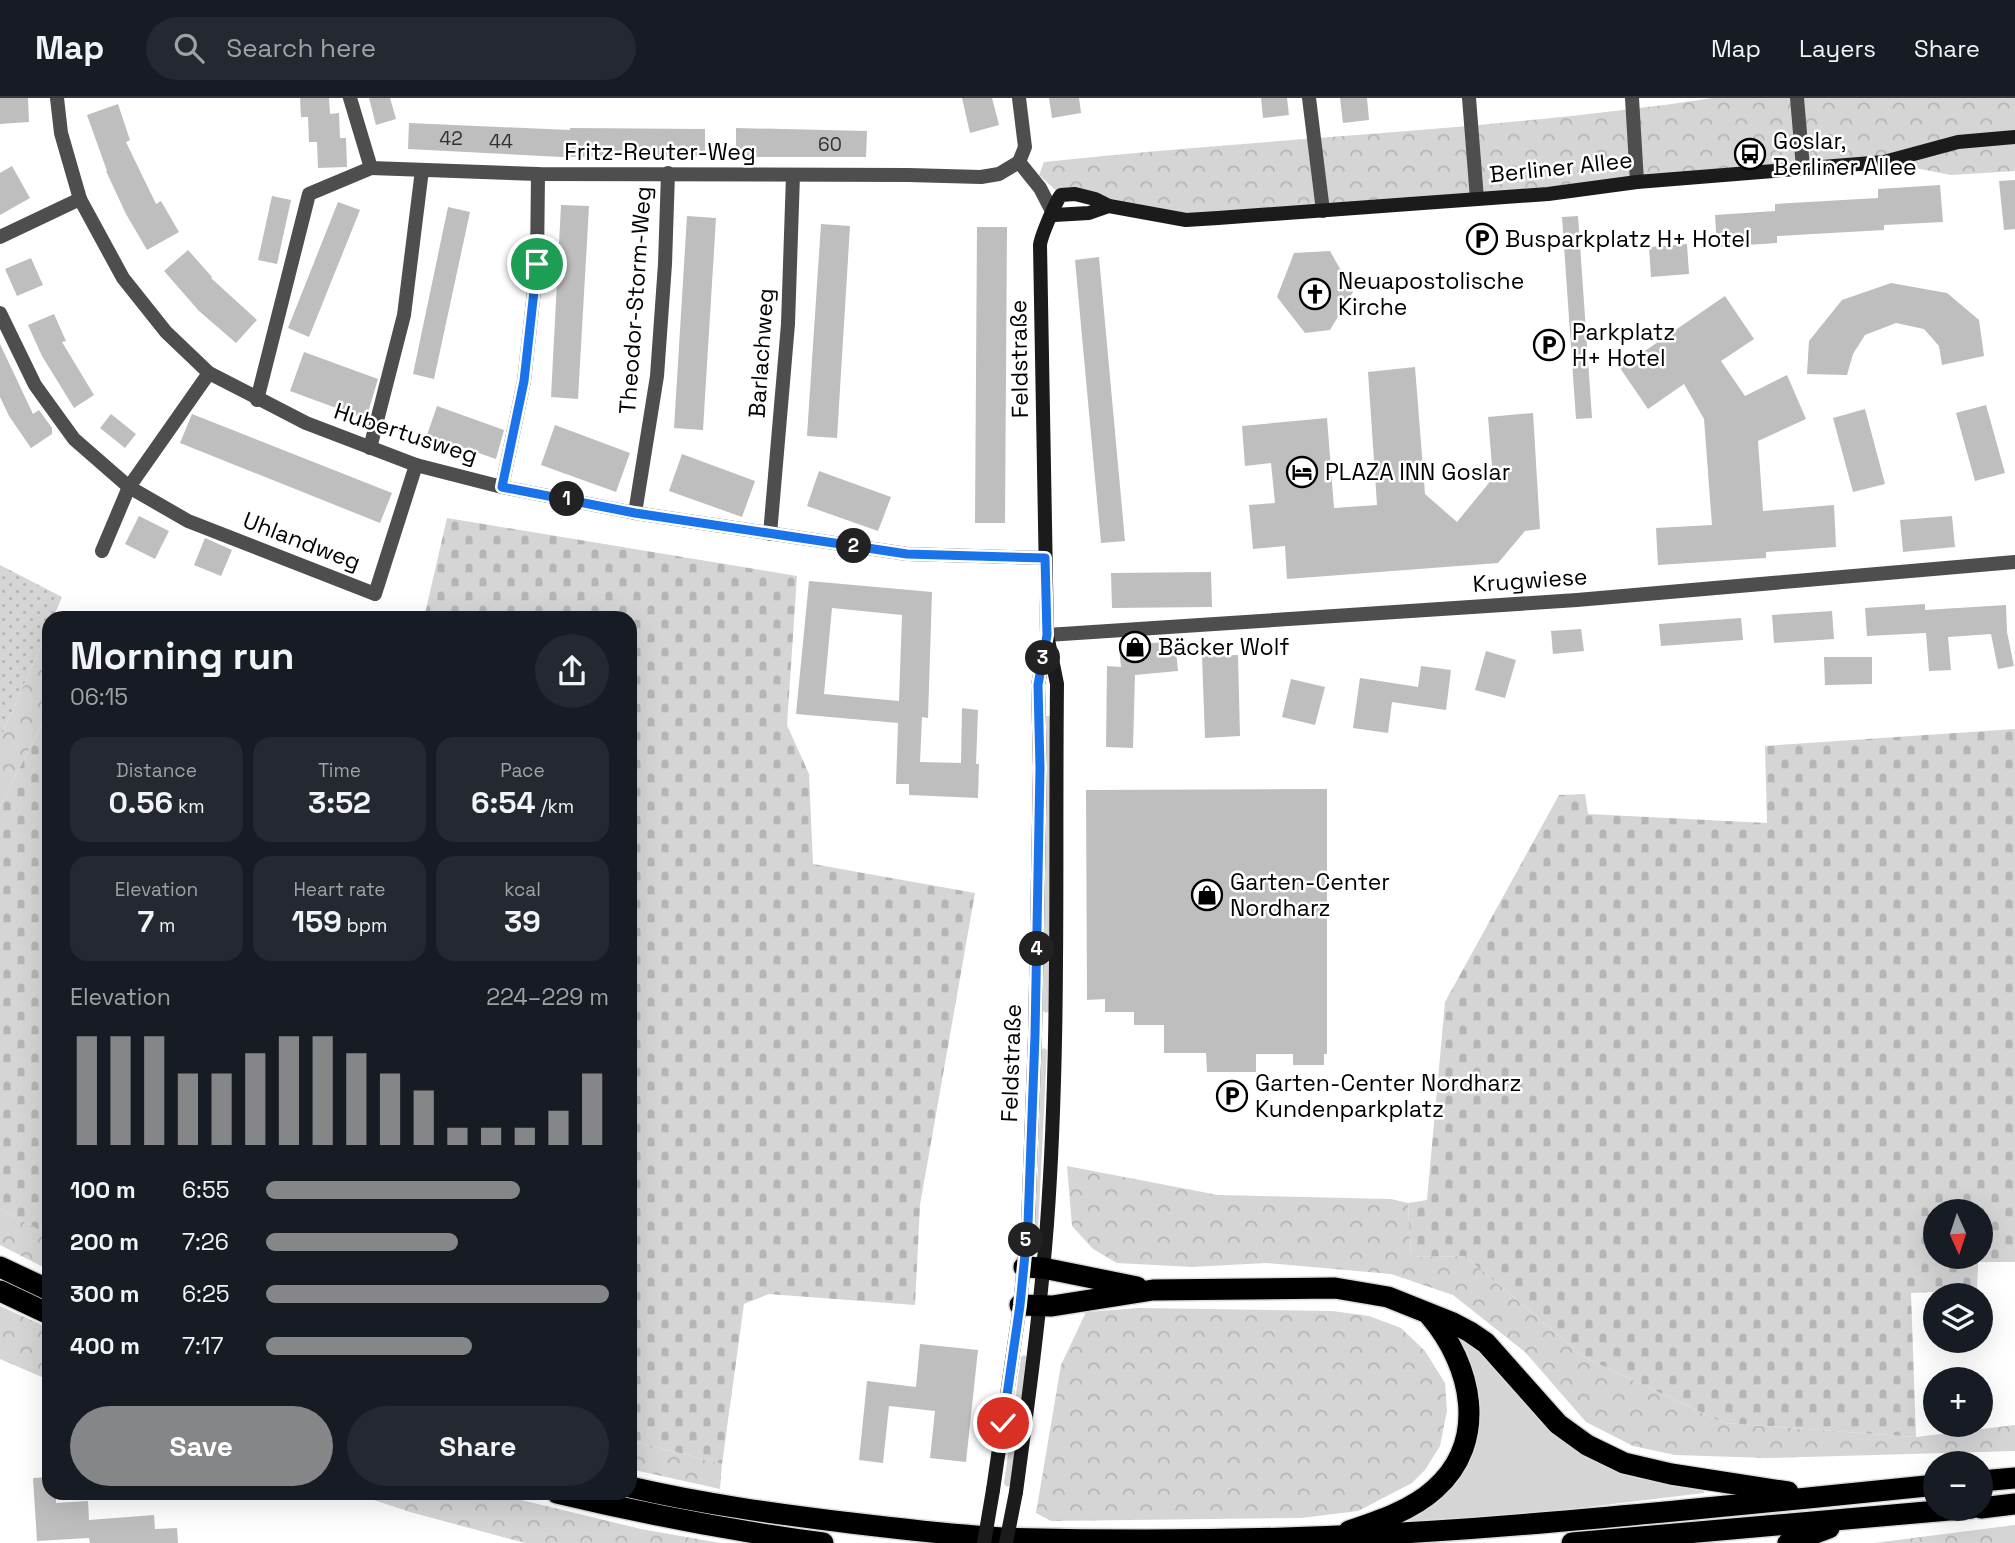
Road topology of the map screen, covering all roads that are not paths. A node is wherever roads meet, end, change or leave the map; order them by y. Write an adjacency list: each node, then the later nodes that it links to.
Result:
1 (57, 98): 17 (street, Hubertusweg)
2 (350, 98): 10 (street)
3 (1019, 98): 9 (street)
4 (1309, 98): 19 (street)
5 (1469, 98): 18 (street)
6 (1632, 98): 16 (street)
7 (1797, 98): 11 (street)
8 (2015, 137): 11 (street, Berliner Allee)
9 (1019, 162): 15 (street, Fritz-Reuter-Weg); 20 (street)
10 (371, 168): 12 (street, Fritz-Reuter-Weg); 24 (street)
11 (1803, 169): 16 (street, Berliner Allee)
12 (422, 170): 14 (street, Fritz-Reuter-Weg); 25 (street)
13 (668, 173): 14 (street, Fritz-Reuter-Weg); 15 (street, Fritz-Reuter-Weg); 29 (street, Theodor-Storm-Weg)
14 (538, 174): 28 (street)
15 (793, 175): 30 (street, Barlachweg)
16 (1637, 182): 18 (street, Berliner Allee)
17 (80, 199): 21 (street); 23 (street, Hubertusweg)
18 (1477, 199): 19 (street, Berliner Allee)
19 (1323, 211): 20 (street, Berliner Allee)
20 (1054, 215): 32 (street, Feldstraße)
21 (0, 237)
22 (0, 313): 27 (street, Uhlandweg)
23 (209, 373): 24 (street, Hubertusweg); 27 (street)
24 (257, 400): 25 (street, Hubertusweg)
25 (370, 447): 26 (street, Hubertusweg)
26 (416, 465): 27 (street, Uhlandweg); 28 (street, Hubertusweg)
27 (129, 487): 31 (street)
28 (502, 487): 29 (street, Hubertusweg)
29 (635, 513): 30 (street, Hubertusweg)
30 (770, 534): 32 (street, Hubertusweg)
31 (102, 551)
32 (1045, 558): 34 (street, Feldstraße)
33 (2015, 562): 34 (street, Krugwiese)
34 (1047, 635): 36 (street, Feldstraße); 36 (street, Feldstraße)
35 (0, 1267): 37 (highway)
36 (1033, 1267): 38 (highway); 40 (street, Feldstraße)
37 (42, 1287)
38 (1153, 1290): 40 (highway); 42 (highway)
39 (0, 1291): 41 (highway)
40 (1030, 1305): 55 (street, Feldstraße, bridge); 56 (street, Feldstraße, bridge)
41 (42, 1311)
42 (1429, 1314): 47 (highway); 53 (highway)
43 (2015, 1478): 44 (highway)
44 (1993, 1480)
45 (1923, 1486): 47 (highway)
46 (637, 1488): 53 (highway)
47 (1821, 1497): 53 (highway)
48 (587, 1500): 54 (highway)
49 (2015, 1504): 50 (highway)
50 (1993, 1507)
51 (1923, 1513): 52 (highway)
52 (1852, 1520): 57 (highway); 58 (highway)
53 (1326, 1539)
54 (822, 1543)
55 (984, 1543)
56 (1006, 1543)
57 (1572, 1543)
58 (1788, 1543)

